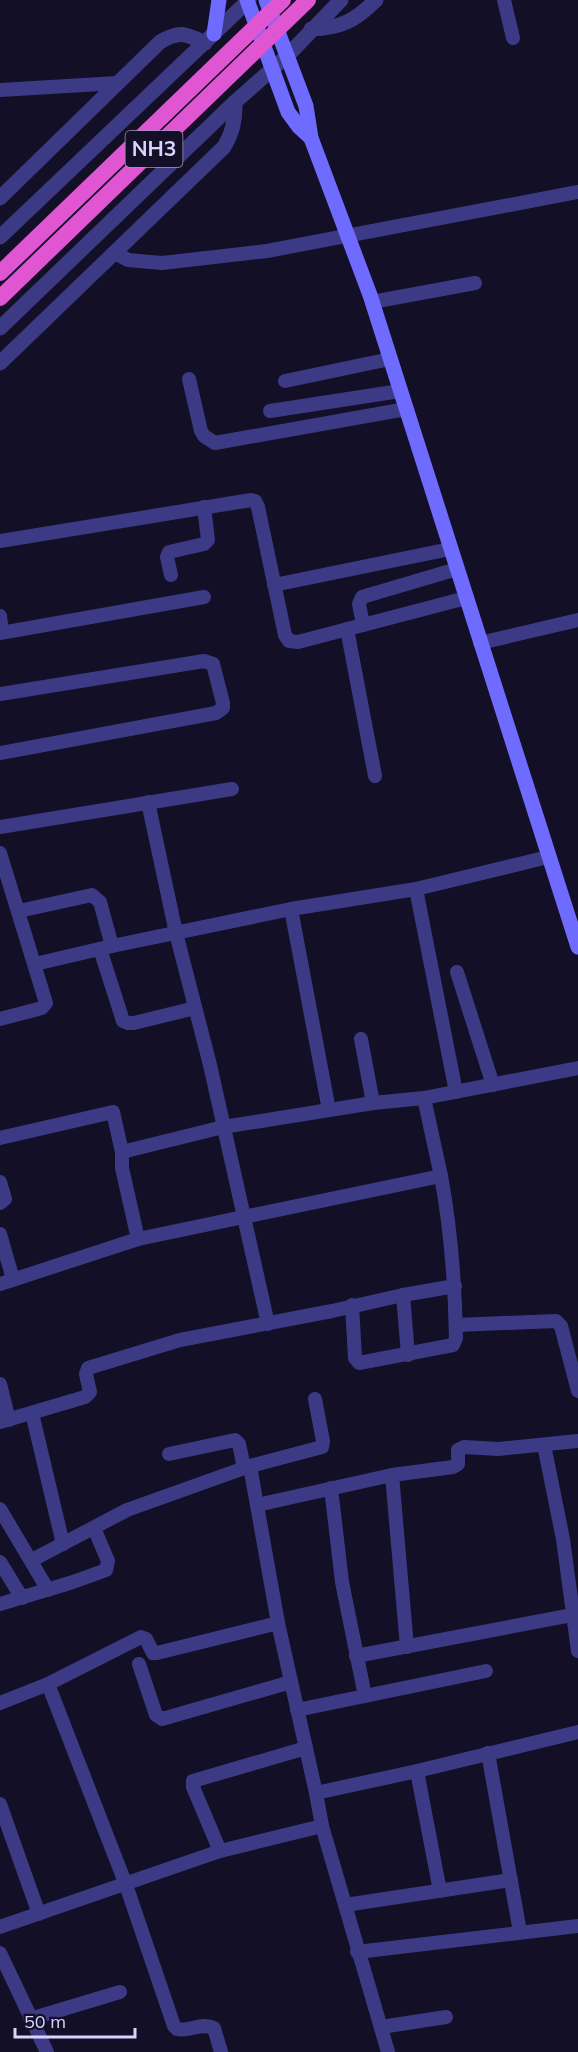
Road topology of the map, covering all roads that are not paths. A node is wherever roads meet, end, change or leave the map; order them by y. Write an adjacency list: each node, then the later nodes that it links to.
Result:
1 (219, 0): 10 (main road)
2 (266, 0): 12 (main road)
3 (283, 0): 23 (highway, NH3, bridge)
4 (308, 0): 25 (highway, NH3, bridge)
5 (341, 0): 9 (street)
6 (376, 0): 9 (street)
7 (504, 0): 11 (street)
8 (248, 1): 10 (street); 13 (main road)
9 (311, 29): 12 (street)
10 (210, 38): 14 (street); 21 (street)
11 (513, 38)
12 (288, 55): 13 (street); 17 (main road)
13 (271, 70): 16 (street); 17 (main road)
14 (117, 83): 15 (street); 19 (street)
15 (0, 90)
16 (235, 102): 22 (street); 27 (street)
17 (311, 138): 20 (main road)
18 (578, 192): 20 (street)
19 (0, 198)
20 (347, 235): 22 (street); 26 (main road)
21 (0, 237)
22 (115, 253): 29 (street)
23 (0, 273)
24 (475, 283): 26 (street)
25 (0, 298)
26 (372, 302): 28 (main road)
27 (0, 328)
28 (390, 359): 31 (street); 32 (main road)
29 (0, 363)
30 (189, 379): 33 (street)
31 (285, 381)
32 (400, 391): 33 (main road); 34 (street)
33 (406, 409): 37 (main road)
34 (270, 411)
35 (204, 507): 36 (street); 39 (street); 40 (street)
36 (0, 541)
37 (450, 549): 38 (main road); 40 (street)
38 (457, 569): 42 (main road); 45 (street)
39 (171, 575)
40 (274, 585): 46 (street)
41 (204, 597): 47 (street)
42 (466, 598): 45 (street); 48 (main road)
43 (0, 616): 47 (street)
44 (578, 620): 48 (street)
45 (363, 625): 46 (street)
46 (347, 629): 51 (street)
47 (1, 632)
48 (480, 643): 56 (main road)
49 (0, 694): 50 (street)
50 (0, 753)
51 (375, 776)
52 (232, 789): 53 (street)
53 (148, 802): 54 (street); 61 (street)
54 (0, 827)
55 (0, 853): 58 (street)
56 (548, 858): 57 (street); 63 (main road)
57 (416, 889): 59 (street); 71 (street)
58 (6, 893): 60 (street)
59 (291, 909): 61 (street); 74 (street)
60 (19, 911): 62 (street); 64 (street)
61 (176, 933): 62 (street); 66 (street)
62 (106, 947): 64 (street); 66 (street)
63 (578, 947)
64 (35, 964): 67 (street)
65 (457, 972): 70 (street)
66 (195, 1008): 75 (street)
67 (0, 1018)
68 (361, 1039): 73 (street)
69 (578, 1068): 70 (street)
70 (494, 1085): 71 (street)
71 (456, 1092): 72 (street)
72 (424, 1098): 73 (street); 78 (street)
73 (373, 1103): 74 (street)
74 (329, 1110): 75 (street)
75 (224, 1127): 77 (street); 81 (street)
76 (0, 1138): 77 (street)
77 (122, 1152): 83 (street)
78 (441, 1176): 81 (street); 85 (street)
79 (0, 1182): 80 (street)
80 (0, 1203)
81 (244, 1216): 83 (street); 88 (street)
82 (0, 1234): 84 (street)
83 (138, 1239): 84 (street)
84 (7, 1282)
85 (455, 1286): 86 (street); 89 (street)
86 (403, 1295): 87 (street); 90 (street)
87 (352, 1305): 88 (street); 90 (street)
88 (268, 1324): 94 (street)
89 (456, 1325): 90 (street); 92 (street)
90 (408, 1355)
91 (0, 1384): 95 (street)
92 (578, 1390)
93 (315, 1399): 99 (street)
94 (32, 1413): 95 (street); 105 (street)
95 (5, 1421)
96 (578, 1441): 97 (street)
97 (544, 1445): 100 (street); 108 (street)
98 (169, 1454): 99 (street)
99 (247, 1467): 102 (street); 104 (street)
100 (392, 1475): 101 (street); 114 (street)
101 (331, 1488): 102 (street); 116 (street)
102 (257, 1505): 113 (street)
103 (0, 1509): 106 (street)
104 (94, 1528): 105 (street); 109 (street)
105 (63, 1544): 106 (street)
106 (32, 1560): 109 (street)
107 (0, 1562): 110 (street)
108 (573, 1582): 112 (street)
109 (48, 1590): 110 (street)
110 (22, 1598): 111 (street)
111 (0, 1604)
112 (576, 1615): 114 (street); 115 (street)
113 (278, 1623): 119 (street); 120 (street)
114 (407, 1647): 116 (street)
115 (578, 1651)
116 (356, 1656): 121 (street)
117 (139, 1664): 119 (street)
118 (486, 1671): 121 (street)
119 (291, 1682): 123 (street)
120 (48, 1684): 122 (street); 133 (street)
121 (365, 1696): 123 (street)
122 (0, 1702)
123 (297, 1710): 125 (street)
124 (578, 1732): 126 (street)
125 (306, 1748): 128 (street); 131 (street)
126 (488, 1753): 127 (street); 132 (street)
127 (417, 1771): 128 (street); 134 (street)
128 (316, 1793): 130 (street)
129 (0, 1804): 136 (street)
130 (322, 1826): 131 (street); 135 (street)
131 (220, 1851): 133 (street)
132 (511, 1880): 134 (street); 139 (street)
133 (126, 1885): 136 (street); 147 (street)
134 (440, 1891): 135 (street)
135 (345, 1905): 140 (street)
136 (39, 1914): 138 (street)
137 (578, 1926): 139 (street)
138 (0, 1927)
139 (520, 1932): 140 (street)
140 (357, 1952): 145 (street)
141 (0, 1953): 144 (street)
142 (120, 1992): 144 (street)
143 (446, 2017): 145 (street)
144 (30, 2019): 146 (street)
145 (381, 2027): 148 (street)
146 (47, 2052)
147 (221, 2052)
148 (388, 2052)

